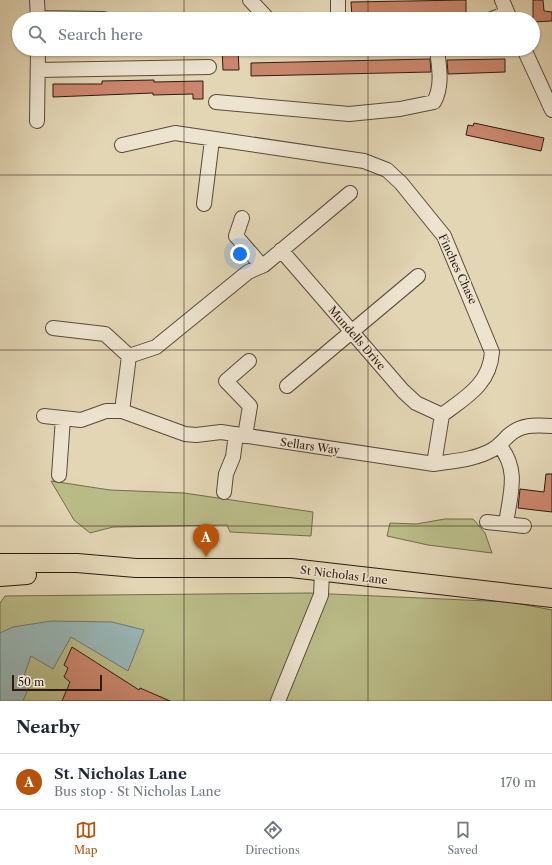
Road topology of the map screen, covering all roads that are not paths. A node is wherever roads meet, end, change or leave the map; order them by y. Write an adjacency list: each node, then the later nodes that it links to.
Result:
1 (37, 0): 5 (street)
2 (250, 0): 6 (street)
3 (338, 0): 7 (street)
4 (502, 0): 8 (street)
5 (38, 12)
6 (261, 12)
7 (338, 12)
8 (507, 12)
9 (38, 56): 13 (street)
10 (438, 56): 14 (street)
11 (527, 56): 15 (street)
12 (209, 67): 13 (street)
13 (38, 70): 16 (street)
14 (216, 102)
15 (552, 110)
16 (37, 121)
17 (212, 140): 18 (street, Finches Chase); 20 (street); 31 (street, Finches Chase)
18 (122, 146)
19 (350, 193): 22 (street)
20 (204, 204)
21 (242, 218): 23 (street)
22 (281, 250): 23 (street); 26 (street, Mundells Drive)
23 (262, 266): 27 (street)
24 (418, 276): 26 (street)
25 (53, 328): 27 (street)
26 (352, 332): 29 (street); 31 (street, Mundells Drive)
27 (129, 356): 30 (street)
28 (249, 361): 35 (street)
29 (287, 386)
30 (122, 411): 33 (street, Sellars Way); 35 (street, Sellars Way)
31 (442, 415): 37 (street)
32 (44, 416): 33 (street, Sellars Way)
33 (63, 418): 38 (street)
34 (552, 426): 36 (street, Sellars Way)
35 (241, 435): 37 (street, Sellars Way); 39 (street)
36 (499, 445): 37 (street, Sellars Way); 41 (street)
37 (434, 464)
38 (59, 475)
39 (224, 492)
40 (487, 522): 41 (street)
41 (506, 524): 42 (street)
42 (524, 526)
43 (0, 563): 44 (main road, St Nicholas Lane)
44 (136, 568): 45 (main road, St Nicholas Lane); 46 (main road, St Nicholas Lane)
45 (322, 572): 47 (main road, St Nicholas Lane); 48 (street)
46 (0, 577)
47 (552, 598)
48 (278, 701)

